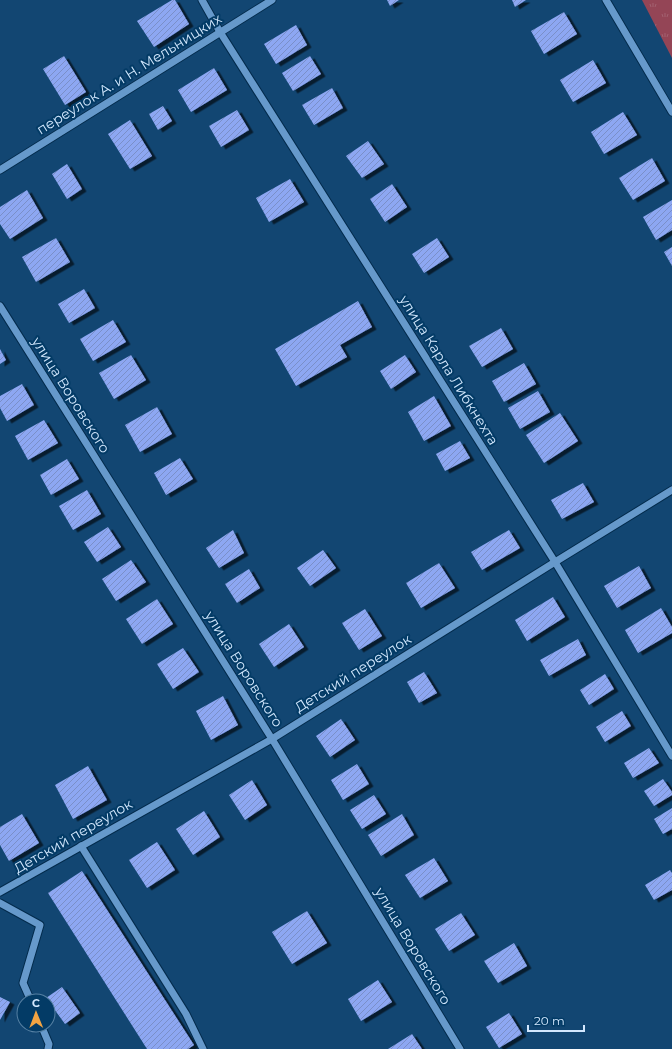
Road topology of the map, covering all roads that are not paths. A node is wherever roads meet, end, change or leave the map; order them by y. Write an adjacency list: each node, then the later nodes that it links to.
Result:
1 (202, 0): 4 (street, улица Карла Либкнехта)
2 (272, 0): 4 (street, переулок А. и Н. Мельницких)
3 (606, 0): 5 (street)
4 (220, 32): 6 (street, переулок А. и Н. Мельницких); 9 (street, улица Карла Либкнехта)
5 (672, 112)
6 (0, 170)
7 (0, 306): 10 (street, улица Воровского)
8 (672, 490): 9 (street, Детский переулок)
9 (555, 562): 10 (street, Детский переулок); 11 (street, улица Карла Либкнехта)
10 (272, 739): 12 (street, Детский переулок); 19 (street, улица Воровского)
11 (672, 756)
12 (81, 846): 13 (street, Детский переулок); 18 (street)
13 (0, 892)
14 (0, 903): 15 (street)
15 (27, 993)
16 (44, 1033): 17 (street)
17 (48, 1049)
18 (203, 1049)
19 (460, 1049)

